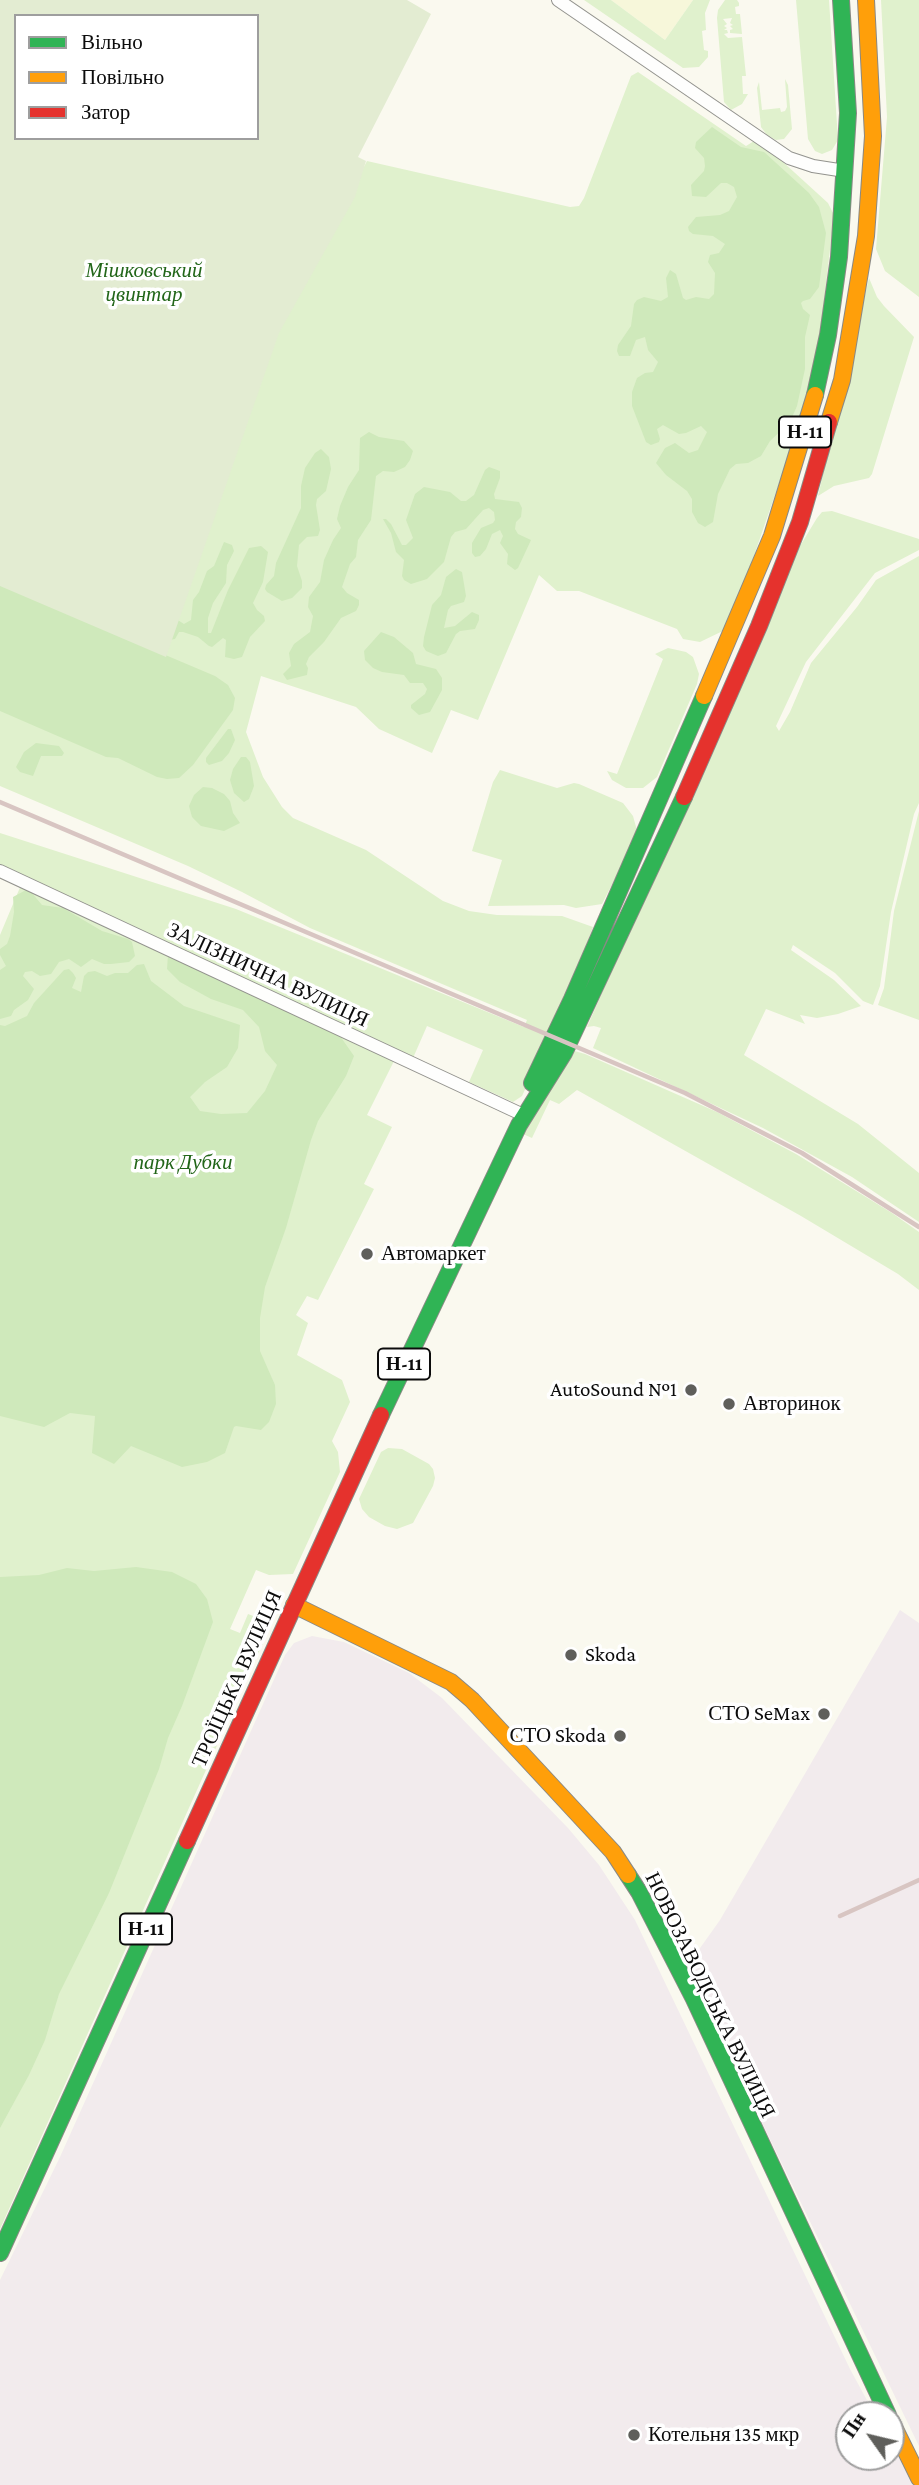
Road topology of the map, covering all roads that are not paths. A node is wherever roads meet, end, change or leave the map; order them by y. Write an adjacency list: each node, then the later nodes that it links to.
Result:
1 (558, 0): 4 (street)
2 (841, 0): 4 (main road, Н-11)
3 (866, 0): 6 (main road, Н-11)
4 (845, 171): 6 (main road, Н-11)
5 (0, 871): 6 (street, ЗАЛІЗНИЧНА ВУЛИЦЯ)
6 (519, 1119): 7 (main road, ТРОЇЦЬКА ВУЛИЦЯ / Н-11)
7 (294, 1605): 8 (main road, ТРОЇЦЬКА ВУЛИЦЯ / Н-11); 9 (main road, НОВОЗАВОДСЬКА ВУЛИЦЯ)
8 (0, 2253)
9 (881, 2401)
10 (905, 2450): 11 (main road)
11 (919, 2478)

